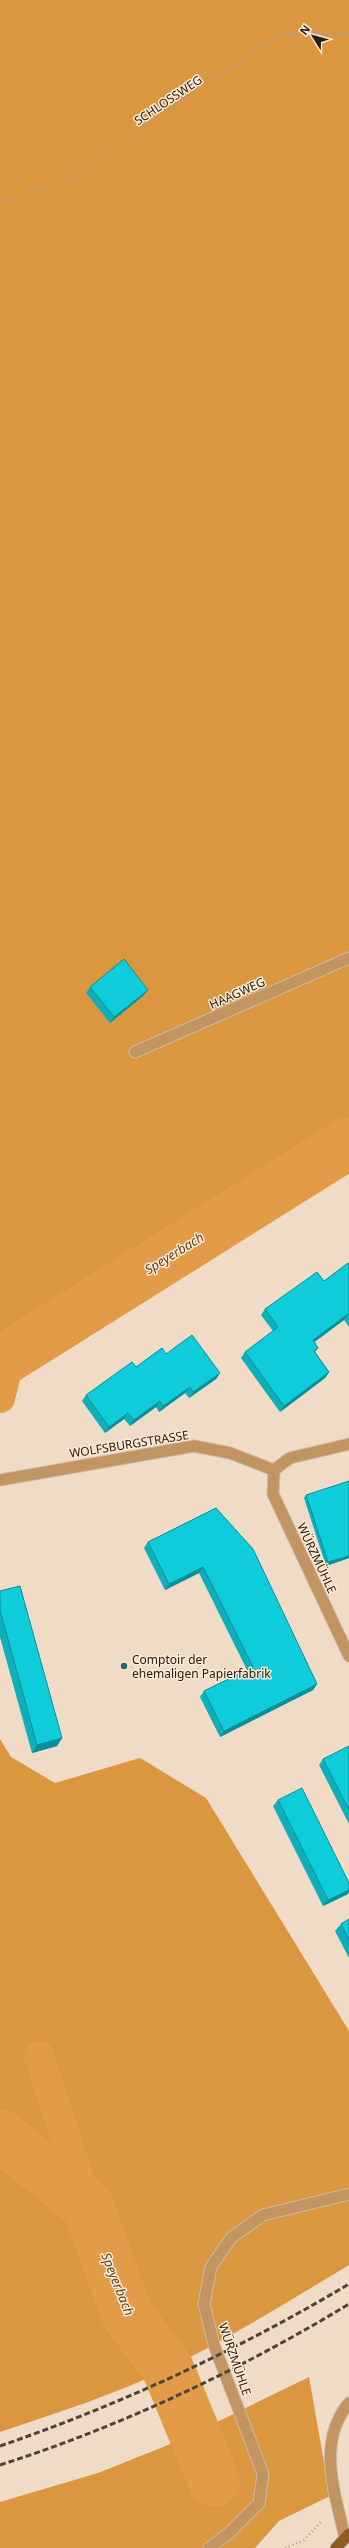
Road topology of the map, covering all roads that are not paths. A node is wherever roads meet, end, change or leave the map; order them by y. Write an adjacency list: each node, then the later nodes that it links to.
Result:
1 (349, 958): 2 (street, HAAGWEG)
2 (135, 1052)
3 (349, 1444): 4 (street)
4 (274, 1470): 5 (street, WOLFSBURGSTRASSE); 6 (street, WÜRZMÜHLE)
5 (0, 1480)
6 (349, 1656)
7 (349, 2194): 10 (street, WÜRZMÜHLE)
8 (349, 2403): 9 (street)
9 (347, 2536): 11 (main road)
10 (209, 2548)
11 (336, 2548)

